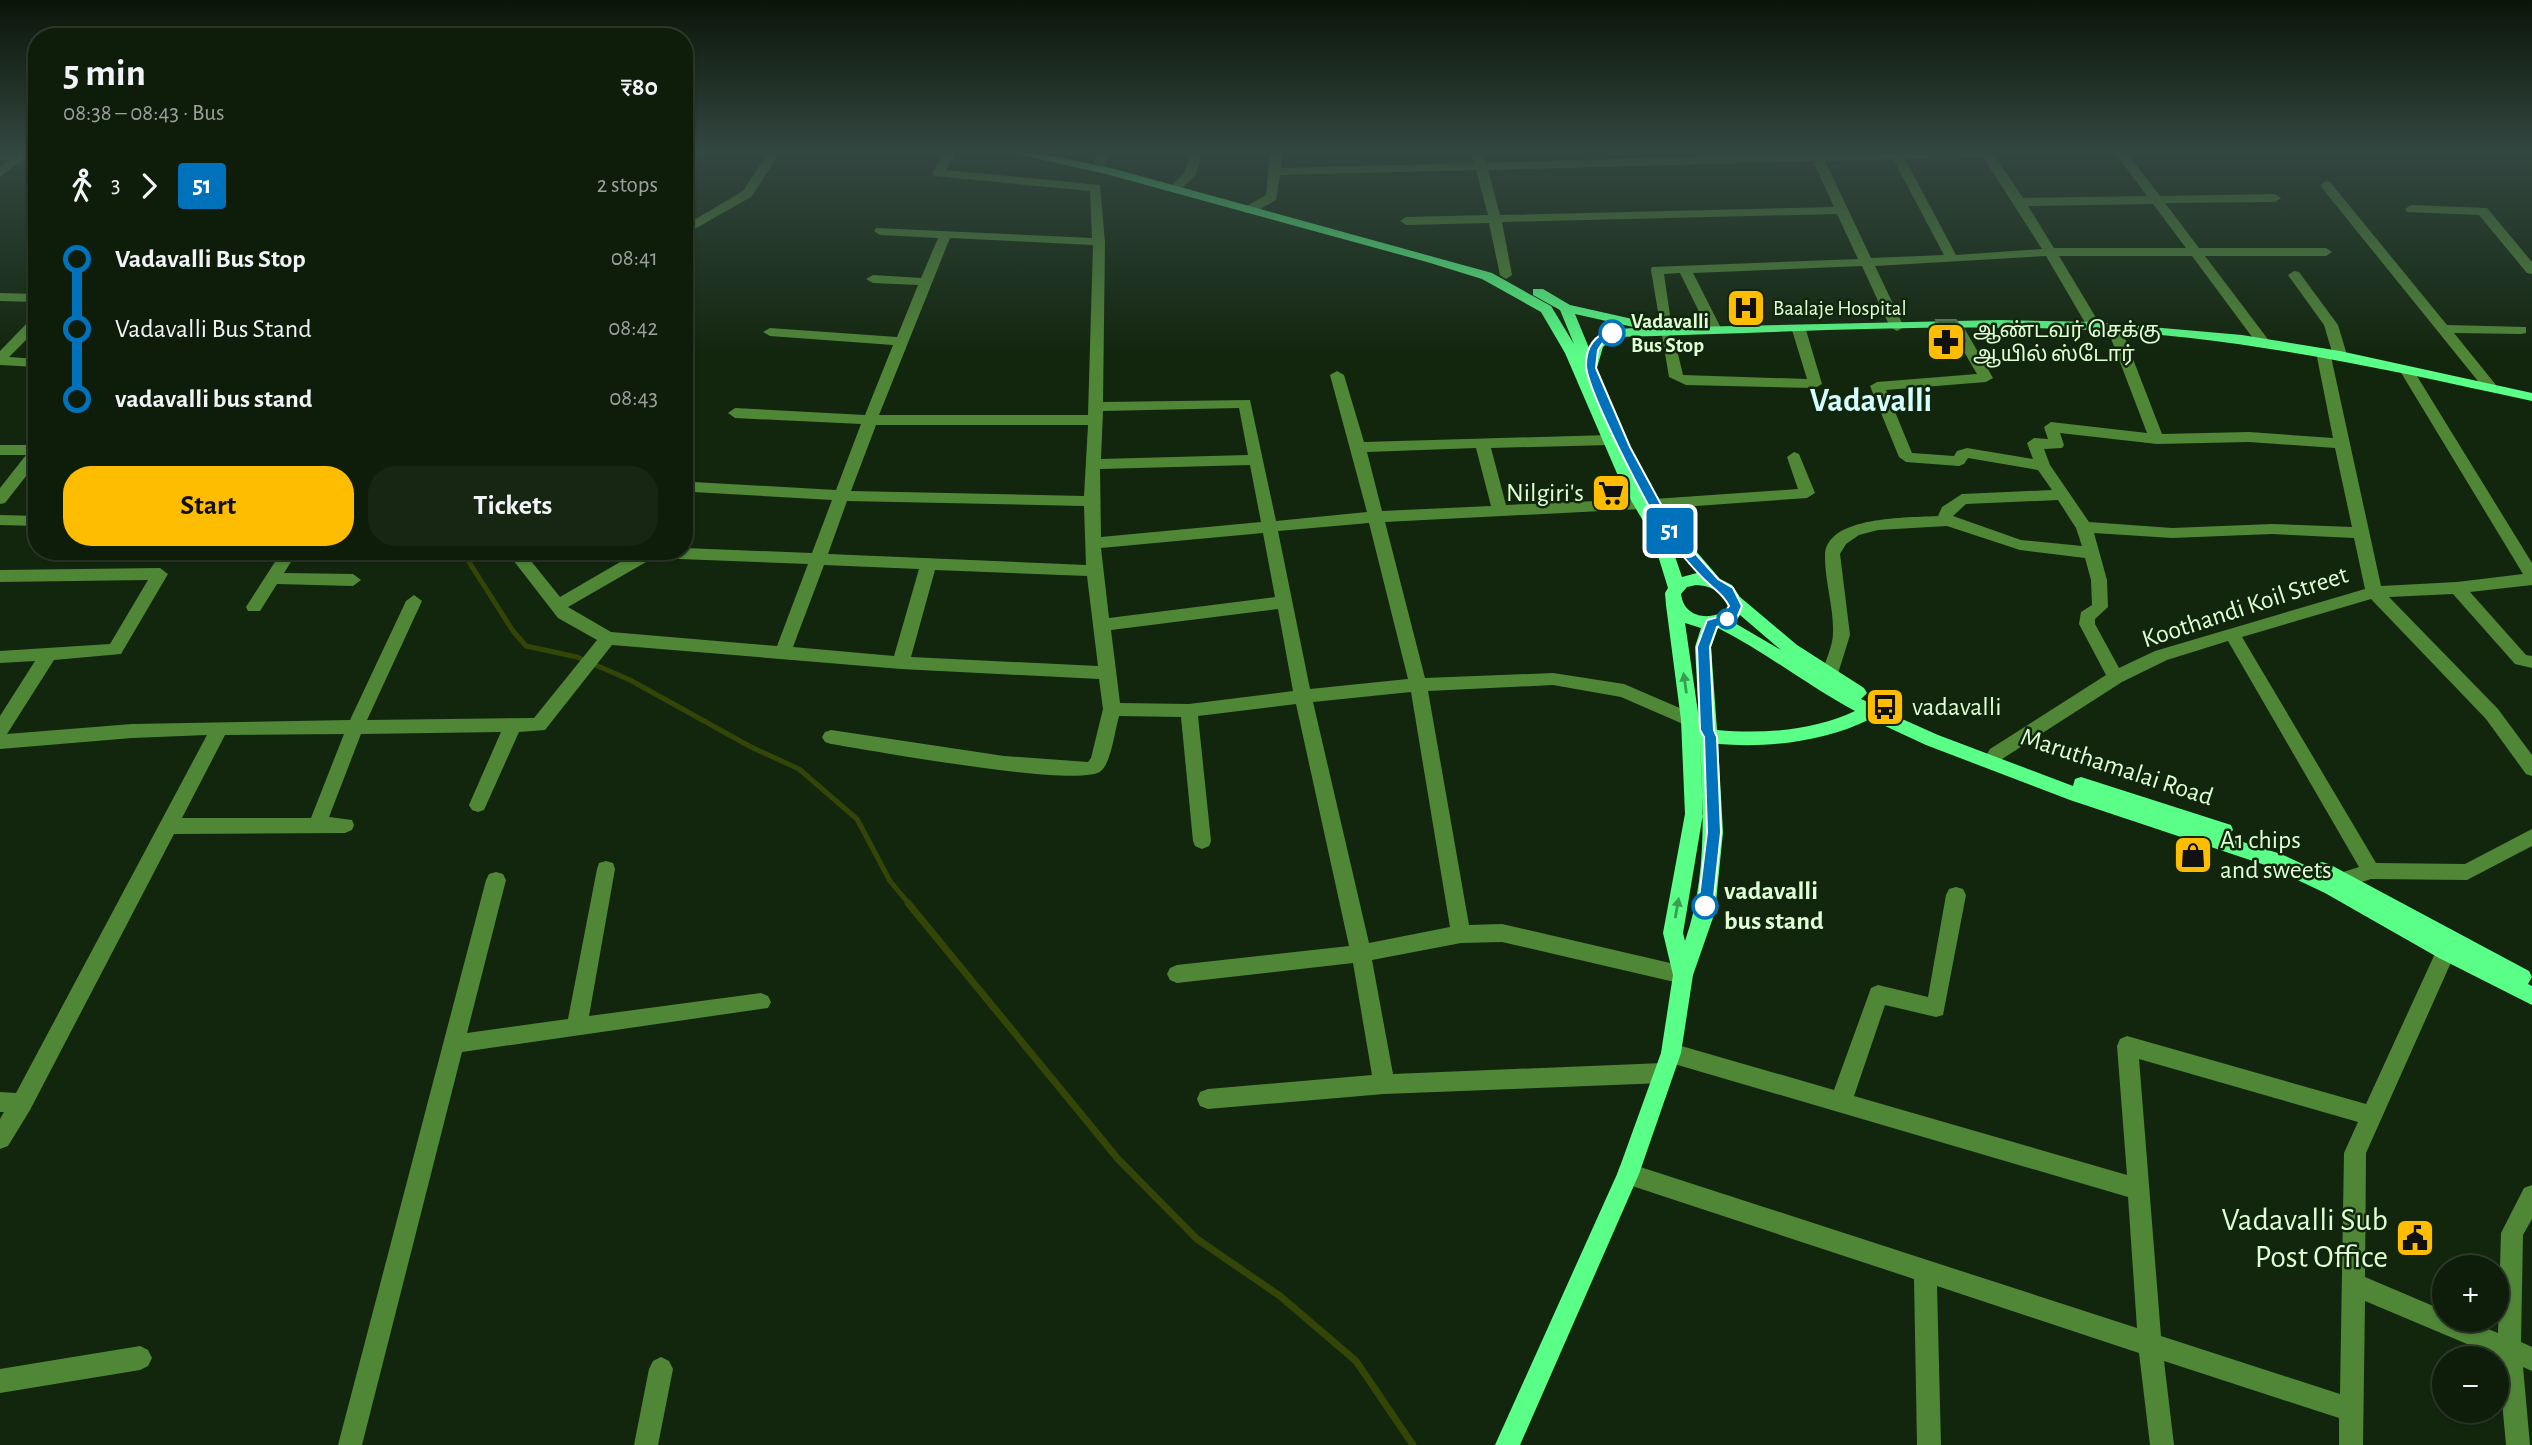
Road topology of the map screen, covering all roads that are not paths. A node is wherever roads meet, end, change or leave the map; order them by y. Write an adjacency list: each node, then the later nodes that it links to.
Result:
1 (1099, 220): 15 (street)
2 (1297, 220): 30 (main road)
3 (1301, 220): 23 (main road)
4 (1431, 220): 12 (street)
5 (1495, 220): 23 (street)
6 (1848, 220): 20 (street)
7 (1932, 220): 19 (street)
8 (2030, 220): 16 (street)
9 (2171, 220): 17 (street)
10 (2355, 220): 36 (street)
11 (2491, 220): 22 (street)
12 (1406, 221)
13 (880, 231): 14 (street)
14 (945, 235): 15 (street); 26 (street)
15 (1100, 242): 58 (street)
16 (2050, 252): 17 (street); 19 (street); 33 (street)
17 (2195, 252): 18 (street); 46 (street)
18 (2326, 252)
19 (1952, 259): 20 (street)
20 (1868, 263): 21 (street); 34 (street)
21 (1685, 270): 38 (street); 39 (street)
22 (2532, 270)
23 (1506, 275): 29 (main road)
24 (2294, 275): 49 (street)
25 (873, 279): 26 (street)
26 (926, 282): 45 (street)
27 (0, 297): 28 (street)
28 (28, 298)
29 (1566, 308): 31 (main road); 42 (main road)
30 (1552, 316): 42 (main road); 48 (main road)
31 (1640, 325): 38 (main road); 42 (main road)
32 (1956, 326): 33 (main road); 34 (main road); 71 (street)
33 (2094, 326): 35 (main road)
34 (1897, 327): 40 (main road)
35 (2114, 328): 46 (main road); 60 (street)
36 (2443, 329): 41 (street); 55 (street)
37 (28, 330): 50 (street)
38 (1667, 330): 39 (main road); 40 (street); 44 (main road)
39 (1709, 330): 40 (main road)
40 (1799, 330)
41 (2521, 330)
42 (1578, 331): 44 (main road); 48 (main road); 52 (main road)
43 (770, 332): 45 (street)
44 (1612, 333): 52 (main road)
45 (902, 341): 59 (street)
46 (2263, 342): 47 (main road)
47 (2323, 352): 49 (main road); 63 (street)
48 (1572, 353): 61 (main road)
49 (2340, 355): 53 (main road)
50 (0, 360): 51 (street)
51 (28, 362)
52 (1591, 368): 77 (main road)
53 (2407, 371): 55 (main road); 97 (street)
54 (1337, 375): 64 (street)
55 (2491, 388): 56 (main road)
56 (2532, 397)
57 (735, 413): 59 (street)
58 (1095, 414): 59 (street); 68 (street); 70 (street)
59 (871, 420): 74 (street)
60 (2157, 439): 63 (street); 71 (street)
61 (1609, 440): 62 (street); 77 (main road)
62 (1482, 443): 64 (street); 78 (street)
63 (2341, 444): 85 (street)
64 (1358, 447): 79 (street)
65 (0, 450): 66 (street)
66 (28, 451)
67 (1794, 457): 77 (street)
68 (1257, 460): 70 (street); 83 (street)
69 (28, 463): 75 (street)
70 (1094, 464): 76 (street)
71 (2043, 466): 73 (street)
72 (693, 487): 74 (street)
73 (2063, 495): 82 (street); 84 (street)
74 (844, 496): 76 (street); 89 (street)
75 (0, 499)
76 (1091, 501): 86 (street)
77 (1647, 504): 78 (street); 99 (main road); 102 (main road)
78 (1500, 511): 79 (street)
79 (1375, 517): 83 (street); 120 (street)
80 (0, 520): 81 (street)
81 (28, 521)
82 (1948, 522): 87 (street); 118 (street)
83 (1272, 527): 86 (street); 105 (street)
84 (2084, 527): 85 (street); 87 (street)
85 (2363, 533): 101 (street)
86 (1093, 543): 94 (street)
87 (2092, 553): 119 (street)
88 (693, 554): 89 (street)
89 (819, 559): 93 (street); 113 (street)
90 (284, 560): 96 (street)
91 (521, 560): 106 (street)
92 (638, 560): 106 (street)
93 (928, 565): 94 (street); 116 (street)
94 (1093, 571): 109 (street)
95 (0, 576): 112 (street)
96 (273, 578): 98 (street); 107 (street)
97 (2532, 578): 100 (street, Koothandi Koil Street)
98 (353, 580)
99 (1714, 582): 102 (main road); 104 (main road)
100 (2457, 589): 101 (street, Koothandi Koil Street); 115 (street)
101 (2374, 592): 110 (street, Koothandi Koil Street); 134 (street)
102 (1675, 596): 108 (main road); 125 (main road, one-way to 102)
103 (414, 601): 127 (street)
104 (1735, 601): 108 (main road); 118 (main road, Maruthamalai Road)
105 (1283, 602): 109 (street); 121 (street)
106 (556, 606): 111 (street)
107 (254, 607)
108 (1715, 623): 122 (main road, Maruthamalai Road); 131 (main road)
109 (1104, 625): 117 (street)
110 (2233, 636): 119 (street, Koothandi Koil Street); 142 (street)
111 (608, 638): 113 (street); 126 (street)
112 (48, 654): 114 (street); 129 (street)
113 (782, 654): 116 (street)
114 (0, 657)
115 (2532, 662)
116 (901, 663): 117 (street)
117 (1107, 673): 123 (street)
118 (1830, 675): 122 (main road, Maruthamalai Road)
119 (2116, 677): 133 (street, Koothandi Koil Street)
120 (1418, 685): 121 (street); 125 (street); 146 (street)
121 (1303, 695): 124 (street); 148 (street)
122 (1874, 708): 131 (main road); 133 (main road, Maruthamalai Road); 147 (main road, Maruthamalai Road)
123 (1112, 709): 124 (street); 130 (street)
124 (1189, 711): 140 (street)
125 (1690, 720): 150 (main road, one-way to 125)
126 (513, 726): 127 (street); 135 (street)
127 (355, 727): 128 (street); 136 (street)
128 (220, 728): 132 (street); 138 (street)
129 (0, 731)
130 (831, 737)
131 (1710, 737): 150 (main road)
132 (0, 742)
133 (1996, 754): 144 (main road, Maruthamalai Road)
134 (2532, 769)
135 (478, 805)
136 (317, 825): 137 (street); 138 (street)
137 (345, 825)
138 (169, 826): 161 (street)
139 (2532, 837): 142 (street)
140 (1202, 841)
141 (606, 869): 154 (street)
142 (2371, 871): 144 (street)
143 (496, 880): 155 (street)
144 (2344, 880): 147 (main road, Maruthamalai Road)
145 (1956, 895): 160 (street)
146 (1461, 934): 148 (street); 150 (street)
147 (2449, 946): 151 (main road, Maruthamalai Road); 152 (main road, Maruthamalai Road); 162 (street)
148 (1361, 953): 149 (street); 157 (street)
149 (1177, 974)
150 (1683, 975): 156 (main road)
151 (2532, 983)
152 (2532, 996)
153 (761, 1002): 154 (street)
154 (577, 1025): 155 (street)
155 (453, 1044): 177 (street)
156 (1667, 1063): 157 (street); 160 (street); 164 (main road)
157 (1384, 1084): 158 (street)
158 (1208, 1099)
159 (0, 1102): 161 (street)
160 (1841, 1102): 165 (street)
161 (22, 1103): 163 (street)
162 (2373, 1116): 165 (street); 168 (street)
163 (0, 1139)
164 (1629, 1174): 167 (street); 179 (main road)
165 (2139, 1189): 169 (street)
166 (2532, 1196): 171 (street)
167 (1924, 1270): 169 (street); 180 (street)
168 (2353, 1284): 170 (street); 176 (street)
169 (2150, 1344): 176 (street); 181 (street)
170 (2502, 1346)
171 (2509, 1349): 173 (street); 183 (street)
172 (141, 1358): 175 (street)
173 (2532, 1359)
174 (661, 1369): 178 (street)
175 (0, 1381)
176 (2351, 1410): 182 (street)
177 (350, 1445)
178 (646, 1445)
179 (1507, 1445)
180 (1929, 1445)
181 (2162, 1445)
182 (2351, 1445)
183 (2518, 1445)

